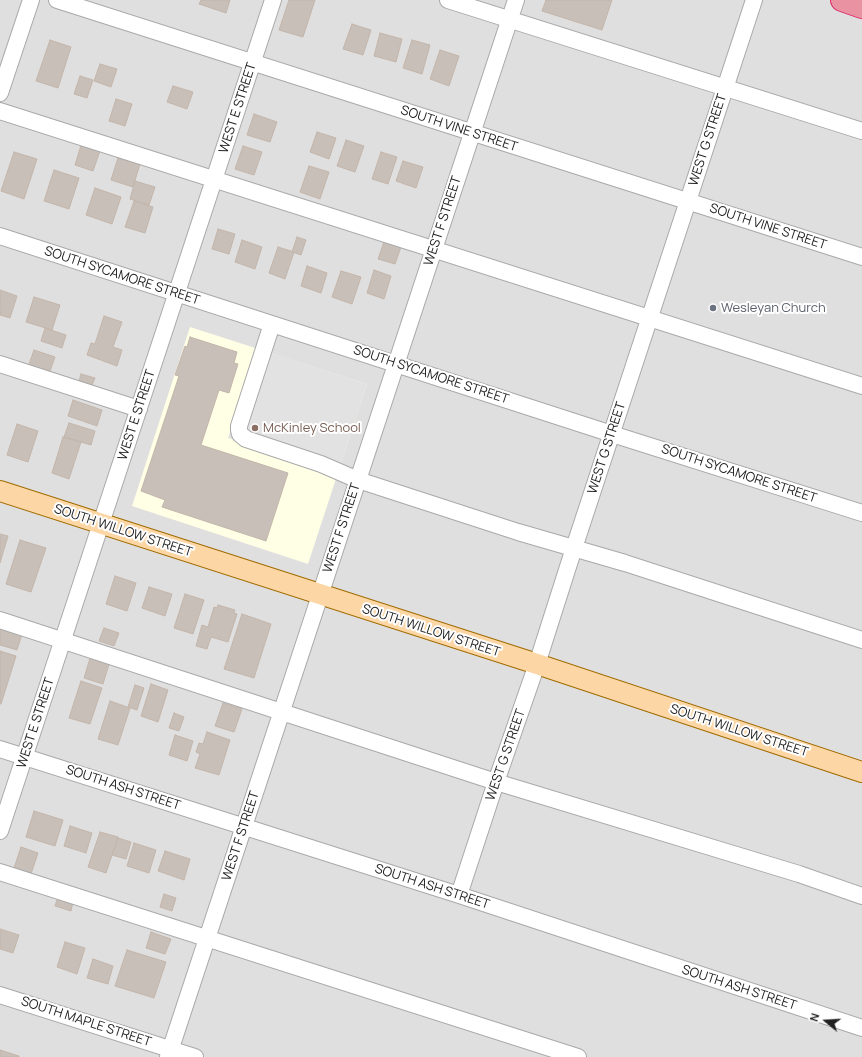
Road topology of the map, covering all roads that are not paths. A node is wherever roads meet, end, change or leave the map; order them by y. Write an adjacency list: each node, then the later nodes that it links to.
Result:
1 (31, 0): 12 (street)
2 (57, 0): 10 (street, SOUTH VINE STREET)
3 (273, 0): 10 (street, WEST E STREET)
4 (448, 0): 9 (street)
5 (516, 0): 9 (street, WEST F STREET)
6 (754, 0): 11 (street, WEST G STREET)
7 (842, 0): 8 (highway)
8 (862, 7)
9 (510, 20): 11 (street); 15 (street, WEST F STREET)
10 (253, 63): 15 (street, SOUTH VINE STREET); 16 (street, WEST E STREET)
11 (726, 88): 14 (street); 17 (street, WEST G STREET)
12 (0, 93)
13 (0, 111): 16 (street)
14 (862, 130)
15 (472, 133): 17 (street, SOUTH VINE STREET); 19 (street, WEST F STREET)
16 (214, 179): 19 (street); 21 (street, WEST E STREET)
17 (688, 202): 20 (street, SOUTH VINE STREET); 22 (street, WEST G STREET)
18 (0, 236): 21 (street, SOUTH SYCAMORE STREET)
19 (434, 249): 22 (street); 25 (street, WEST F STREET)
20 (862, 257)
21 (177, 293): 23 (street, SOUTH SYCAMORE STREET); 27 (street, WEST E STREET)
22 (650, 318): 26 (street); 28 (street, WEST G STREET)
23 (272, 324): 25 (street, SOUTH SYCAMORE STREET); 29 (street)
24 (0, 364): 27 (street)
25 (396, 364): 28 (street, SOUTH SYCAMORE STREET); 29 (street, WEST F STREET)
26 (862, 386)
27 (139, 409): 32 (street, WEST E STREET)
28 (612, 434): 31 (street, SOUTH SYCAMORE STREET); 33 (street, WEST G STREET)
29 (358, 480): 33 (street); 34 (street, WEST F STREET)
30 (0, 491): 32 (main road, SOUTH WILLOW STREET)
31 (862, 513)
32 (101, 524): 34 (main road, SOUTH WILLOW STREET); 36 (street, WEST E STREET)
33 (574, 548): 37 (street); 38 (street, WEST G STREET)
34 (320, 595): 38 (main road, SOUTH WILLOW STREET); 39 (street, WEST F STREET)
35 (0, 620): 36 (street)
36 (63, 640): 39 (street); 41 (street, WEST E STREET)
37 (862, 640)
38 (537, 664): 42 (main road, SOUTH WILLOW STREET); 43 (street, WEST G STREET)
39 (282, 711): 43 (street); 44 (street, WEST F STREET)
40 (0, 749): 41 (street, SOUTH ASH STREET)
41 (25, 757): 44 (street, SOUTH ASH STREET); 45 (street, WEST E STREET)
42 (862, 772)
43 (496, 782): 47 (street, WEST G STREET); 48 (street)
44 (244, 827): 47 (street, SOUTH ASH STREET); 49 (street, WEST F STREET)
45 (0, 831)
46 (0, 872): 49 (street)
47 (459, 895): 51 (street, SOUTH ASH STREET)
48 (862, 896)
49 (207, 938): 52 (street, WEST F STREET); 54 (street)
50 (0, 995): 52 (street, SOUTH MAPLE STREET)
51 (862, 1028)
52 (169, 1053): 53 (street, SOUTH MAPLE STREET)
53 (194, 1057)
54 (578, 1057)

